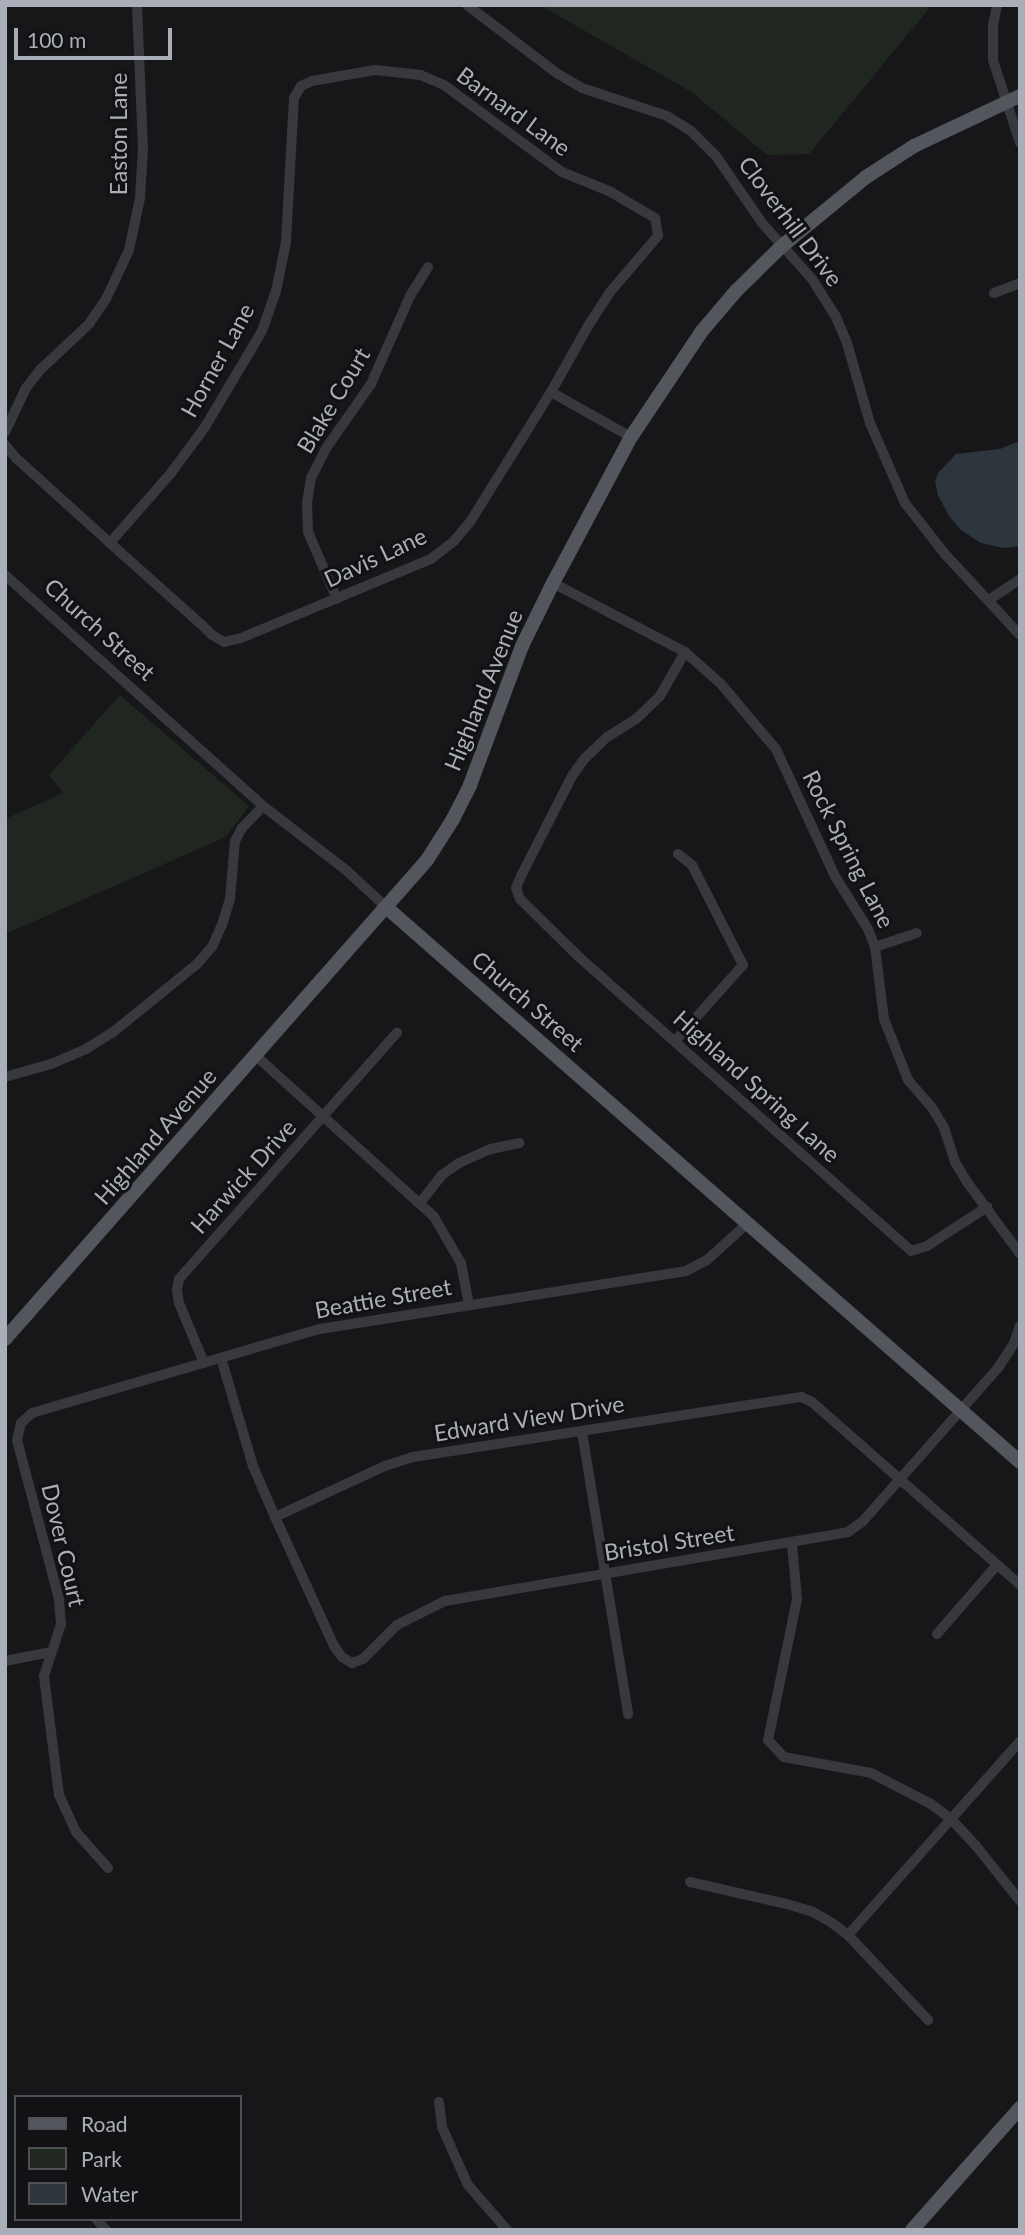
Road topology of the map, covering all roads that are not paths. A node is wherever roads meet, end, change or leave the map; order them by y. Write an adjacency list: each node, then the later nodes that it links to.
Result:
1 (137, 5): 13 (street, Easton Lane)
2 (467, 5): 8 (street, Cloverhill Drive)
3 (997, 5): 6 (street)
4 (300, 86): 12 (street, Barnard Lane); 16 (street, Horner Lane)
5 (1020, 96): 6 (main road, Highland Avenue)
6 (1004, 101): 7 (street); 8 (main road, Highland Avenue)
7 (1020, 143)
8 (782, 246): 14 (main road, Highland Avenue); 21 (street, Cloverhill Drive)
9 (428, 267): 20 (street, Blake Court)
10 (1020, 283): 11 (street)
11 (994, 293)
12 (551, 392): 14 (street); 20 (street, Davis Lane)
13 (5, 432)
14 (632, 438): 19 (main road, Highland Avenue)
15 (5, 445): 16 (street)
16 (110, 543): 20 (street, Davis Lane)
17 (5, 575): 24 (street, Church Street)
18 (1020, 579): 21 (street)
19 (553, 583): 23 (street, Rock Spring Lane); 26 (main road, Highland Avenue)
20 (337, 599)
21 (989, 600): 22 (street, Cloverhill Drive)
22 (1020, 635)
23 (685, 652): 28 (street, Rock Spring Lane); 30 (street, Highland Spring Lane)
24 (263, 806): 26 (street, Church Street); 32 (street)
25 (678, 854): 30 (street)
26 (386, 907): 31 (main road, Highland Avenue); 37 (main road, Church Street)
27 (917, 933): 28 (street)
28 (875, 947): 36 (street, Rock Spring Lane)
29 (397, 1033): 33 (street, Harwick Drive)
30 (675, 1041): 36 (street, Highland Spring Lane)
31 (255, 1055): 33 (street); 41 (main road, Highland Avenue)
32 (5, 1077)
33 (323, 1117): 35 (street); 43 (street, Harwick Drive)
34 (519, 1143): 35 (street)
35 (420, 1203): 39 (street)
36 (987, 1207): 38 (street, Rock Spring Lane)
37 (748, 1223): 39 (street, Beattie Street); 44 (main road, Church Street)
38 (1020, 1254)
39 (469, 1305): 42 (street, Beattie Street)
40 (1020, 1326): 44 (street)
41 (5, 1339)
42 (221, 1358): 43 (street, Beattie Street); 49 (street)
43 (204, 1363): 45 (street, Beattie Street)
44 (960, 1409): 47 (main road, Church Street); 48 (street, Bristol Street)
45 (21, 1423): 55 (street, Dover Court)
46 (582, 1432): 48 (street, Edward View Drive); 49 (street, Edward View Drive); 52 (street)
47 (1020, 1462)
48 (898, 1479): 50 (street, Bristol Street); 51 (street)
49 (275, 1517): 52 (street, Bristol Street)
50 (792, 1544): 52 (street, Bristol Street); 59 (street)
51 (997, 1565): 53 (street); 54 (street)
52 (605, 1574): 57 (street)
53 (1020, 1585)
54 (937, 1634)
55 (51, 1652): 56 (street); 60 (street, Dover Court)
56 (5, 1661)
57 (628, 1714)
58 (1020, 1741): 59 (street)
59 (951, 1819): 62 (street); 63 (street)
60 (108, 1868)
61 (690, 1882): 63 (street)
62 (1020, 1901)
63 (848, 1935): 64 (street)
64 (928, 2020)
65 (439, 2102): 67 (street)
66 (1020, 2108): 68 (main road)
67 (507, 2230)
68 (912, 2230)

